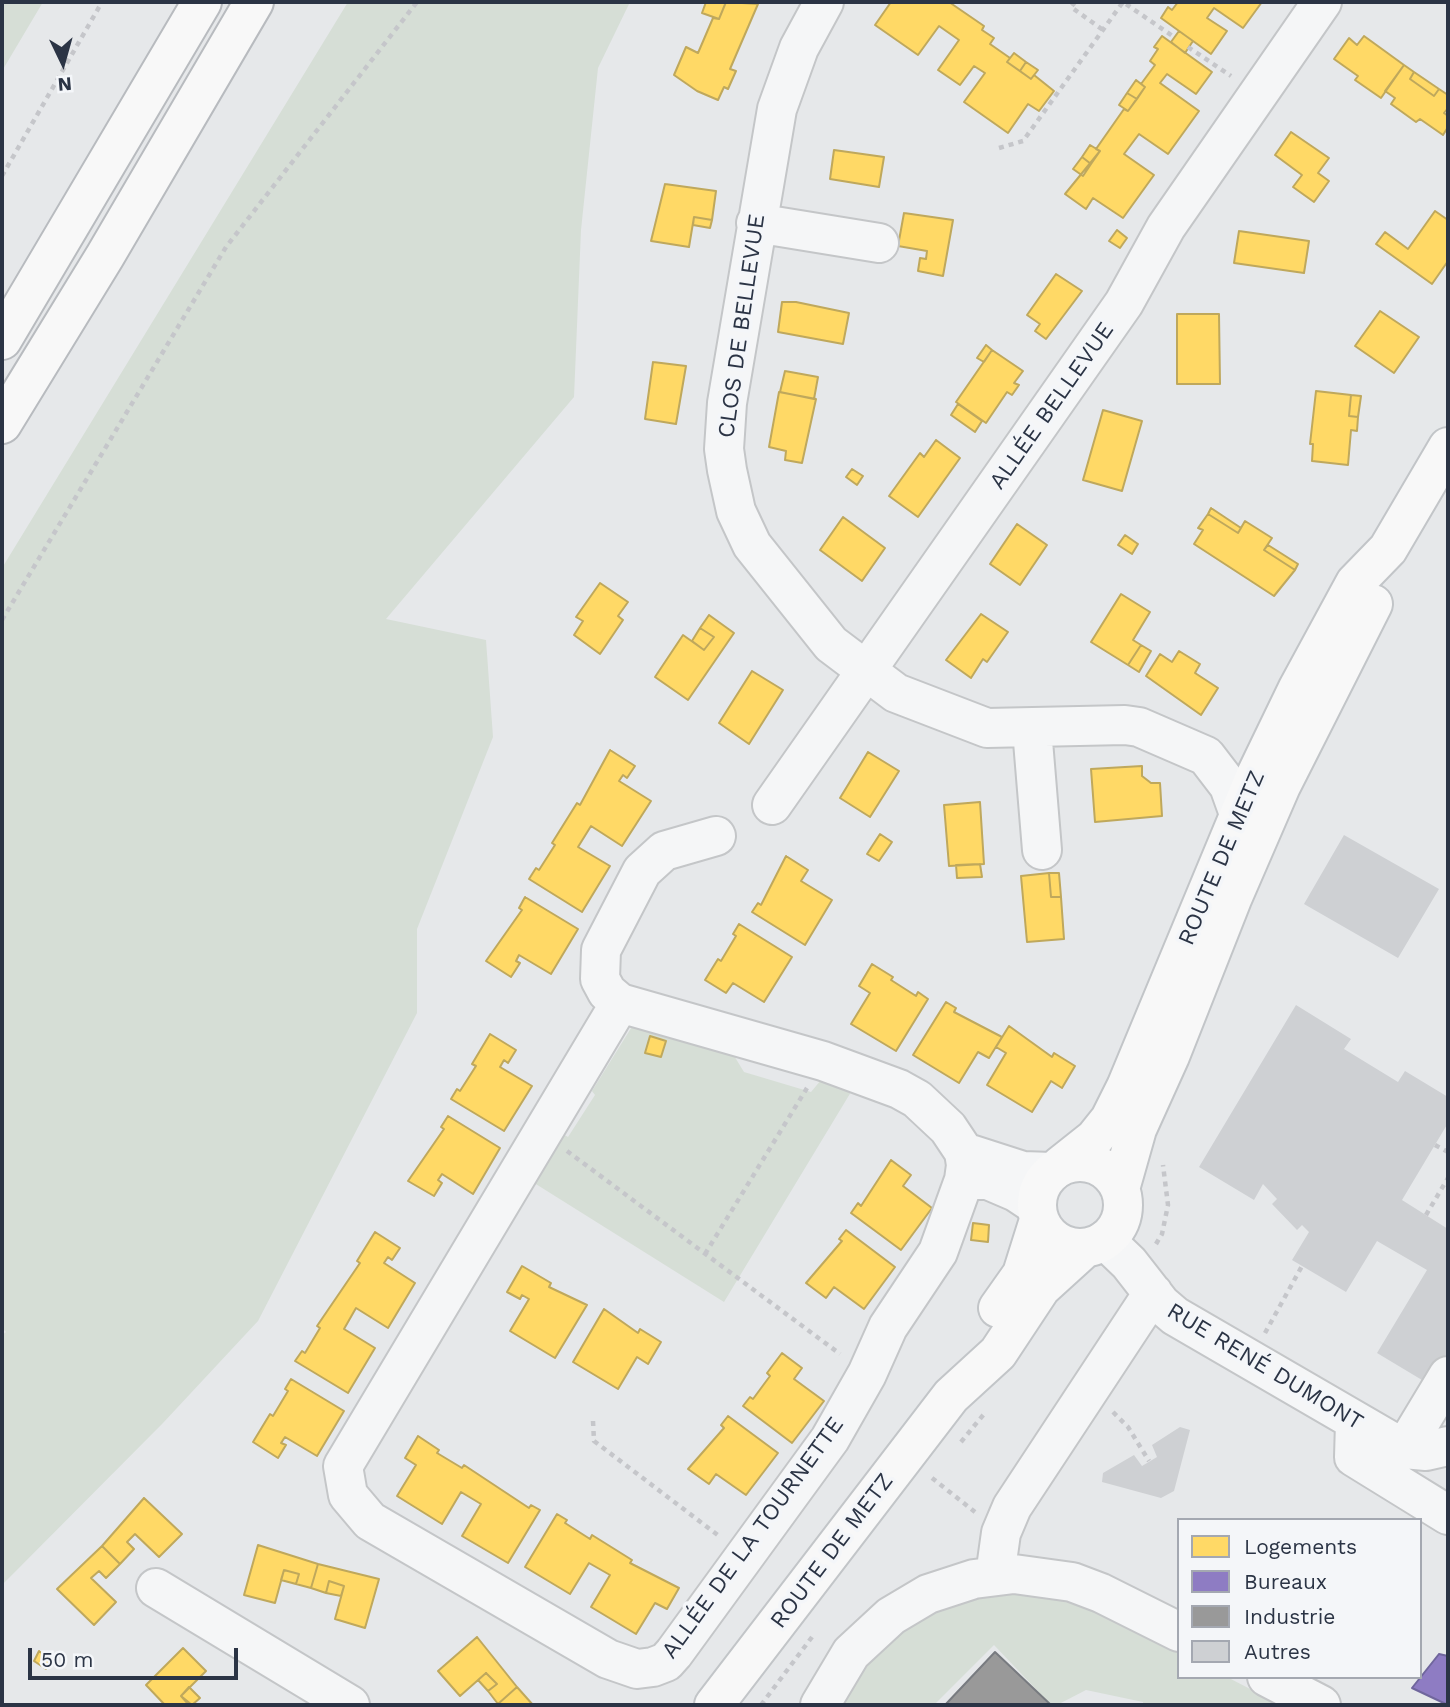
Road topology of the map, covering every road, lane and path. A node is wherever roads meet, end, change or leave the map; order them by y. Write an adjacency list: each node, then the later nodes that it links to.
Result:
1 (102, 2): 14 (path)
2 (202, 2): 17 (main road)
3 (254, 2): 18 (main road)
4 (417, 2): 21 (path)
5 (824, 2): 15 (street, CLOS DE BELLEVUE)
6 (1075, 2): 9 (path)
7 (1122, 2): 9 (path); 10 (path)
8 (1322, 2): 12 (street, ALLÉE BELLEVUE)
9 (1103, 30): 13 (path)
10 (1174, 37)
11 (1188, 47): 12 (path)
12 (1257, 95): 22 (street, ALLÉE BELLEVUE)
13 (999, 148)
14 (2, 176)
15 (756, 223): 16 (street); 22 (street, CLOS DE BELLEVUE)
16 (879, 243)
17 (2, 341)
18 (2, 424)
19 (1448, 447): 20 (main road, ROUTE DE METZ)
20 (1388, 549): 25 (main road, ROUTE DE METZ); 27 (main road, ROUTE DE METZ)
21 (2, 620)
22 (866, 673): 23 (street, CLOS DE BELLEVUE); 26 (street, ALLÉE BELLEVUE)
23 (1032, 729): 24 (street, CLOS DE BELLEVUE); 29 (street)
24 (1206, 756): 25 (street, CLOS DE BELLEVUE); 27 (street, CLOS DE BELLEVUE)
25 (1259, 768): 27 (main road, ROUTE DE METZ)
26 (772, 805)
27 (1248, 826): 37 (main road, ROUTE DE METZ); 38 (main road, ROUTE DE METZ)
28 (716, 836): 30 (street)
29 (1042, 850)
30 (620, 1003): 31 (street); 32 (street, ALLÉE DE LA TOURNETTE)
31 (823, 1061): 35 (street); 41 (path)
32 (537, 1140): 41 (path); 61 (street, ALLÉE DE LA TOURNETTE)
33 (1435, 1144): 34 (path)
34 (1448, 1152)
35 (964, 1166): 38 (street); 45 (street, ALLÉE DE LA TOURNETTE)
36 (1448, 1178): 39 (path)
37 (1120, 1189): 38 (main road); 40 (main road)
38 (1047, 1191): 40 (main road); 48 (main road, ROUTE DE METZ)
39 (1426, 1215)
40 (1095, 1244): 43 (street, RUE RENÉ DUMONT); 48 (main road, ROUTE DE METZ)
41 (705, 1254): 45 (path)
42 (1302, 1266): 44 (path)
43 (1153, 1293): 44 (street, RUE RENÉ DUMONT); 47 (street)
44 (1249, 1359): 51 (street, RUE RENÉ DUMONT)
45 (867, 1374): 61 (street, ALLÉE DE LA TOURNETTE)
46 (1448, 1376): 54 (street)
47 (1088, 1393): 55 (path); 60 (street)
48 (951, 1396): 68 (main road, ROUTE DE METZ)
49 (988, 1409): 53 (path)
50 (593, 1421): 61 (path)
51 (1355, 1422): 54 (street, RUE RENÉ DUMONT); 59 (street)
52 (1448, 1446): 54 (street)
53 (956, 1448)
54 (1404, 1450)
55 (1149, 1461)
56 (940, 1468): 57 (path)
57 (932, 1478): 58 (path); 60 (path)
58 (924, 1488)
59 (1448, 1515)
60 (1001, 1533): 62 (street)
61 (746, 1556)
62 (995, 1576): 65 (street); 70 (street)
63 (156, 1588): 67 (street)
64 (818, 1628): 69 (path)
65 (1177, 1631)
66 (1270, 1679): 71 (street)
67 (349, 1705)
68 (714, 1705)
69 (761, 1705)
70 (820, 1705)
71 (1321, 1705)

